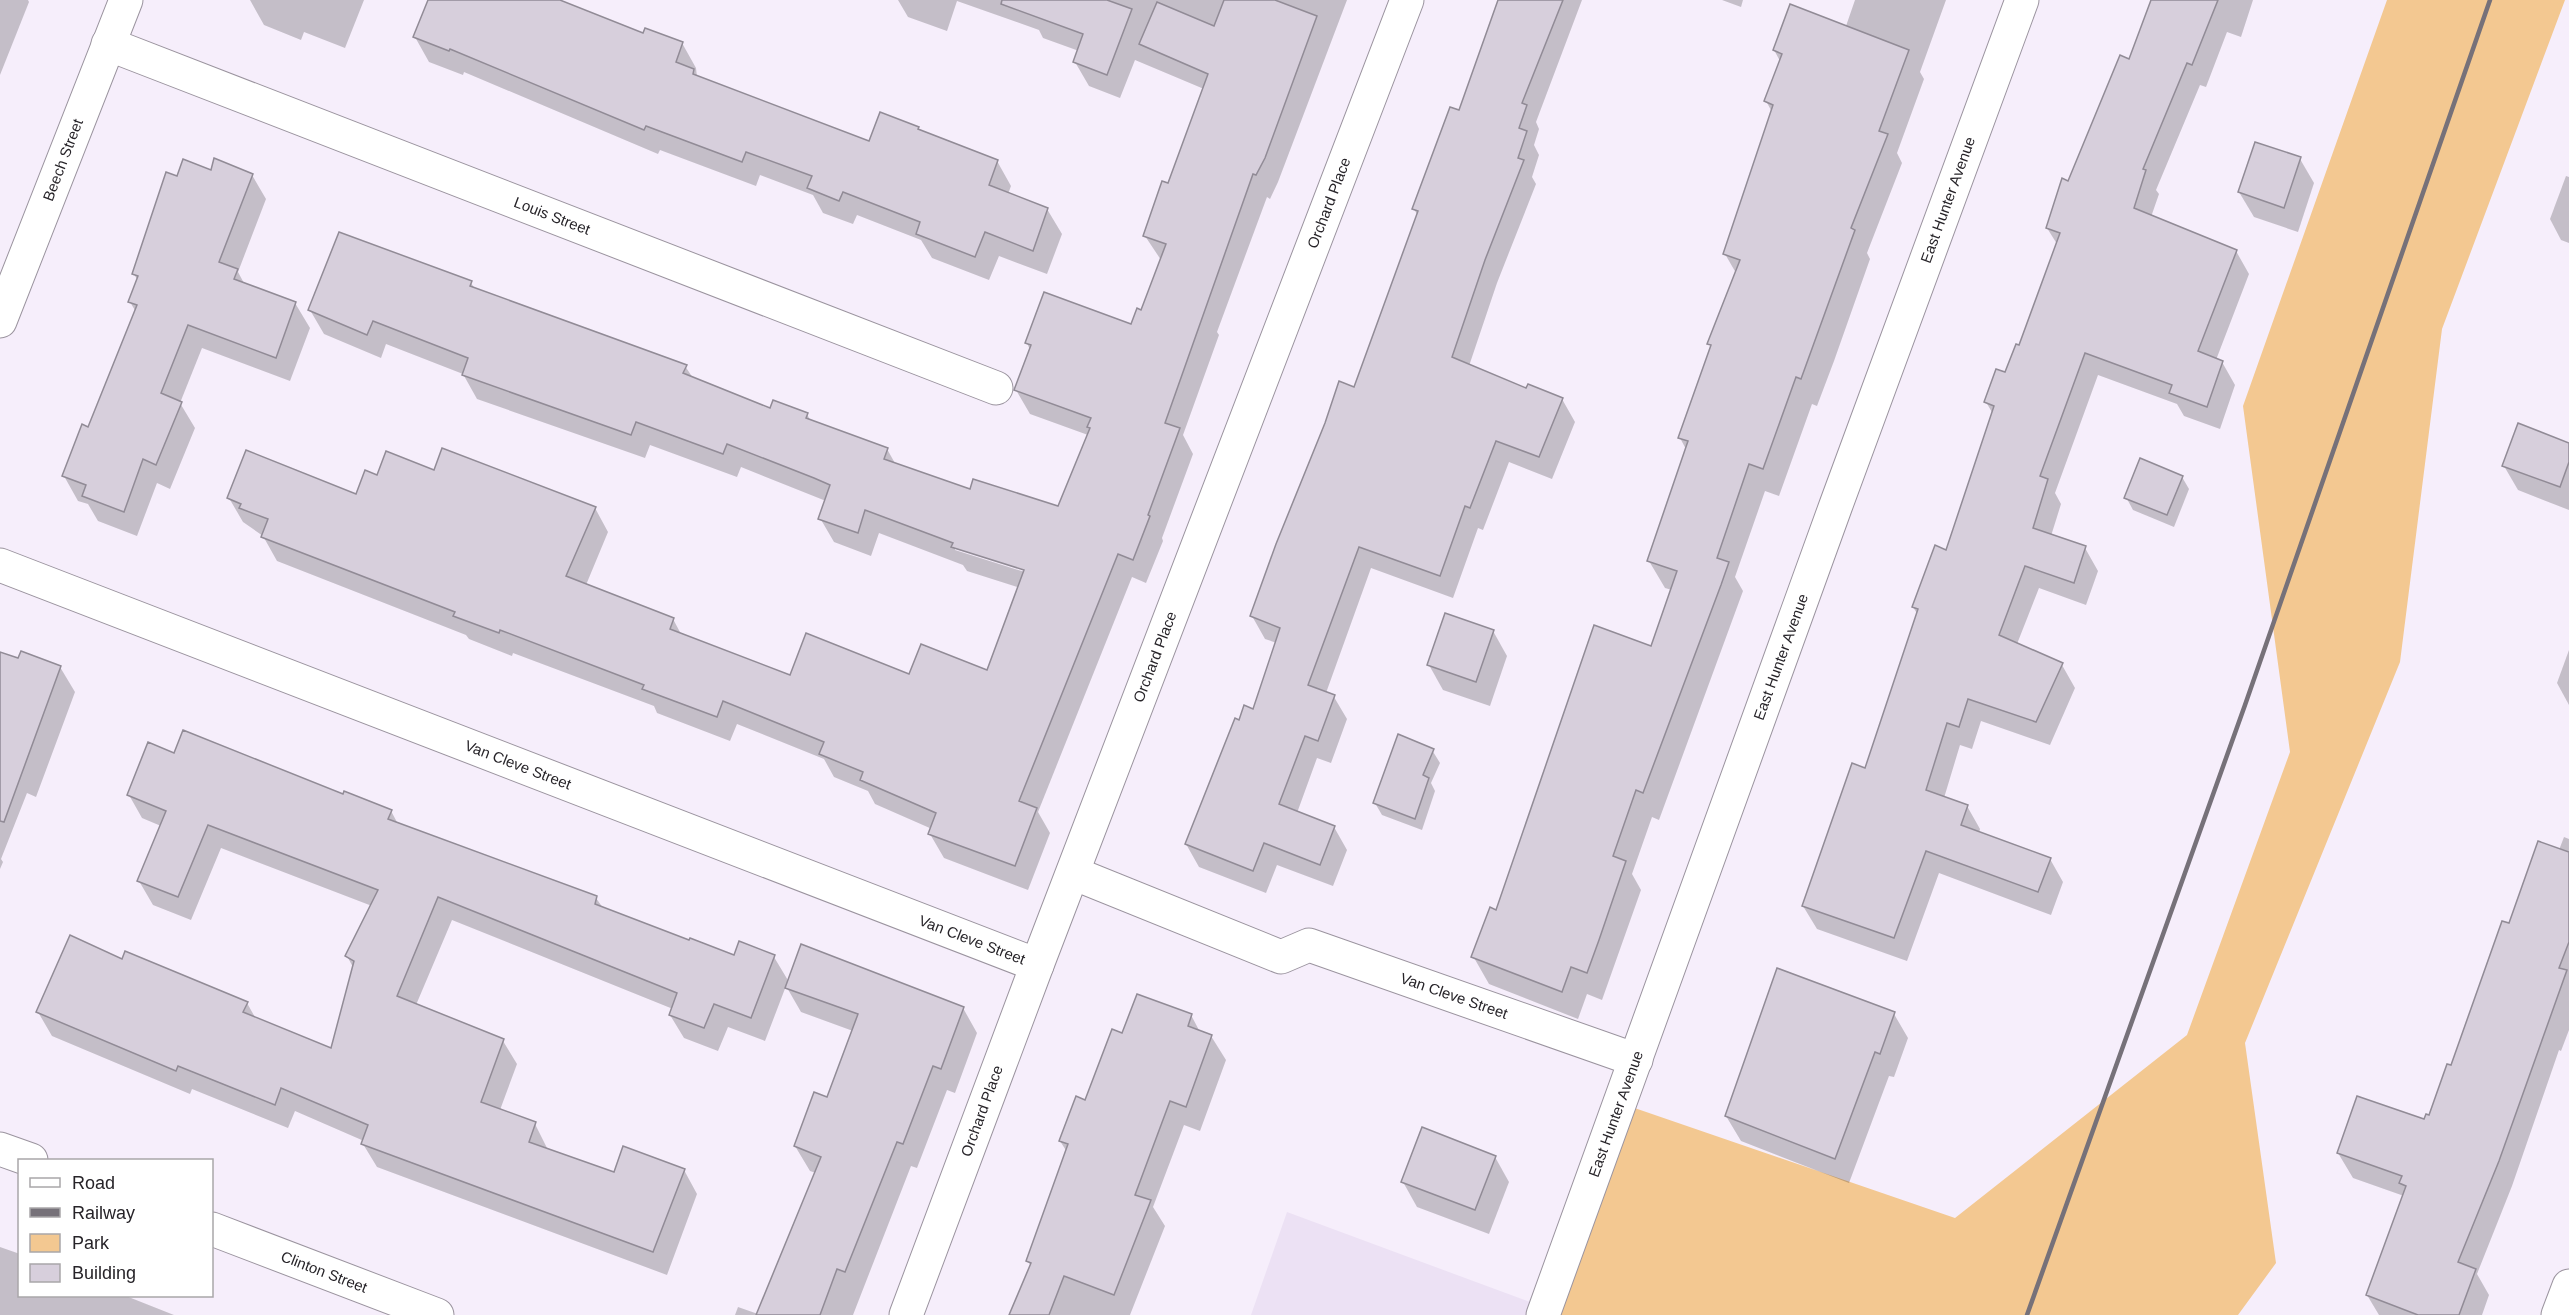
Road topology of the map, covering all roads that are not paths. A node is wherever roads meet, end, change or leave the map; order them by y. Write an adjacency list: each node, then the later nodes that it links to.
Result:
1 (126, 0): 4 (street, Beech Street)
2 (1407, 0): 8 (street, Orchard Place)
3 (2022, 0): 10 (street, East Hunter Avenue)
4 (108, 44): 5 (street, Beech Street); 6 (street, Louis Street)
5 (0, 321)
6 (996, 388)
7 (0, 566): 9 (street, Van Cleve Street)
8 (1073, 873): 9 (street, Orchard Place); 10 (street, Van Cleve Street)
9 (1037, 965): 16 (street, Orchard Place)
10 (1636, 1060): 17 (street, East Hunter Avenue)
11 (0, 1149): 12 (street)
12 (26, 1159)
13 (213, 1229): 15 (street, Clinton Street)
14 (2569, 1286): 18 (street)
15 (437, 1315)
16 (906, 1315)
17 (1543, 1315)
18 (2558, 1315)

